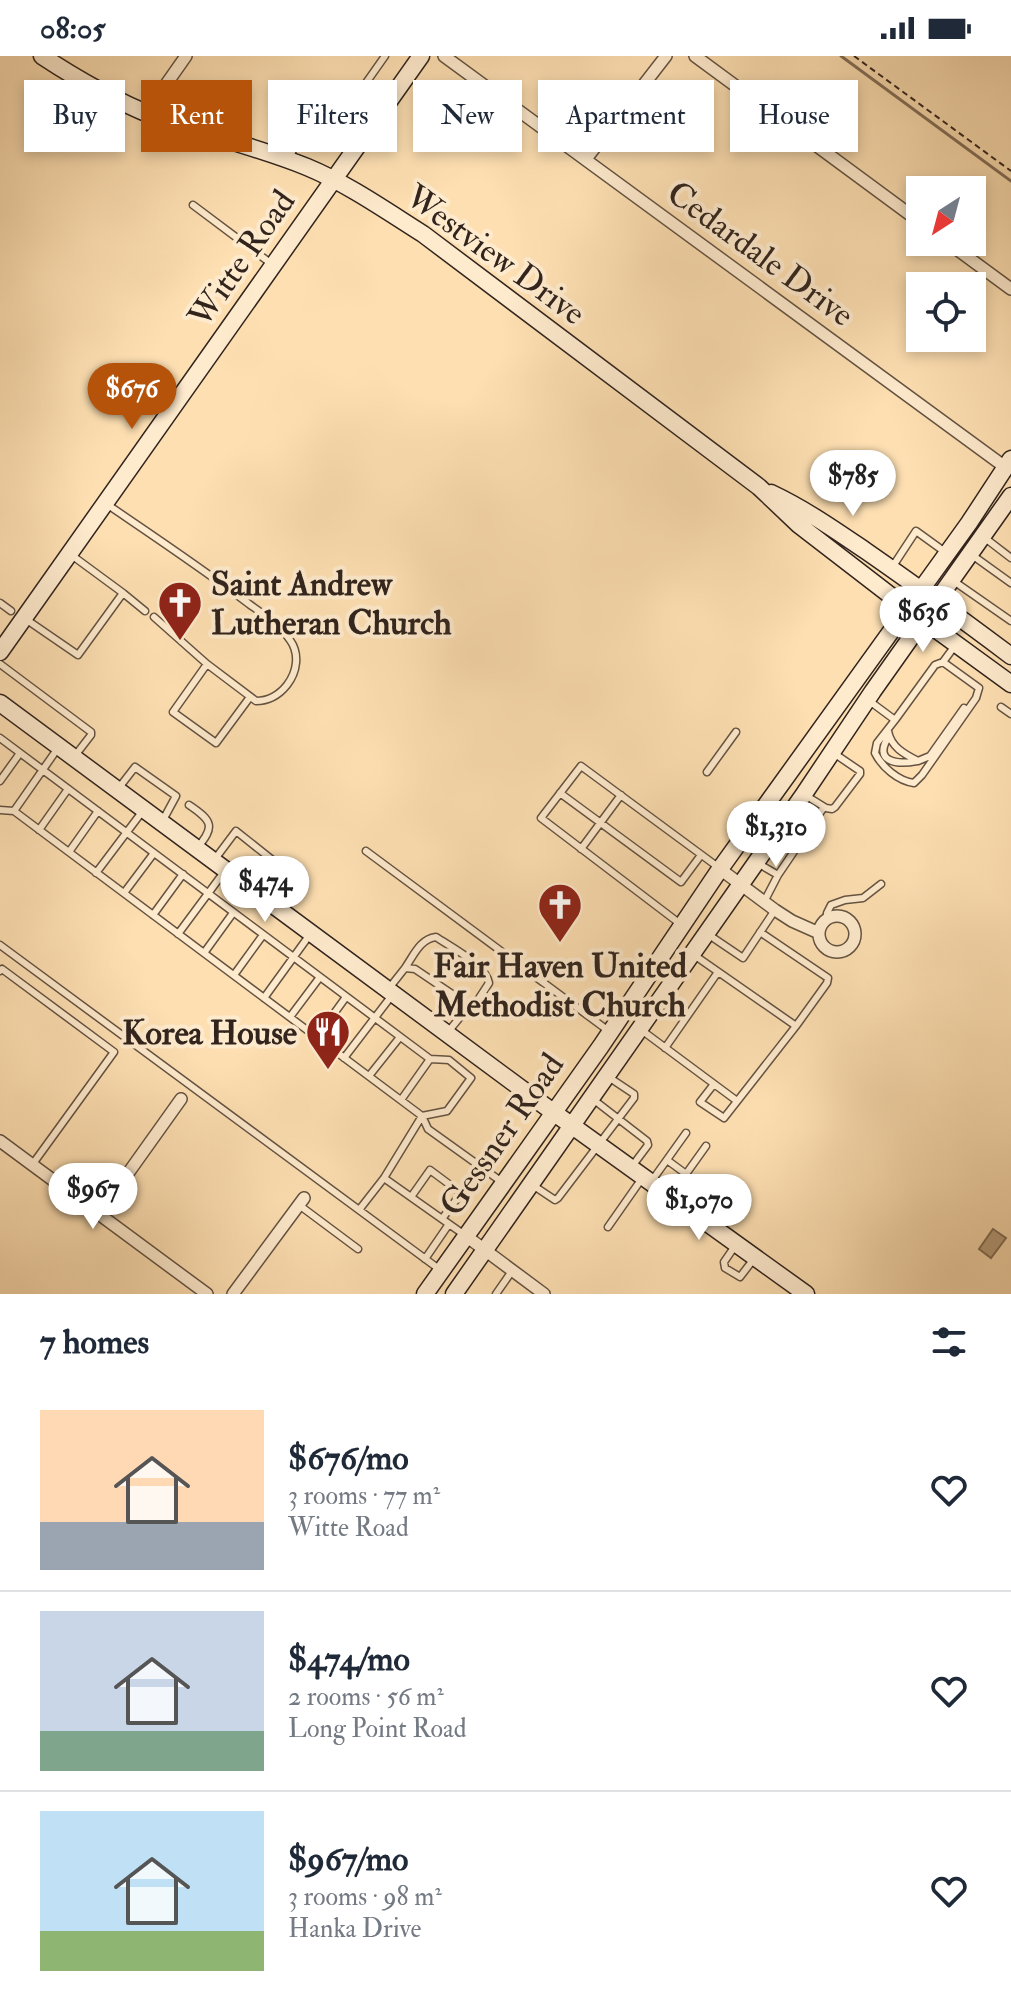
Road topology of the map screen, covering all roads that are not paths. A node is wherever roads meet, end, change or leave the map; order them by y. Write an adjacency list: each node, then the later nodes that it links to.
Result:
1 (42, 56): 9 (main road, Westview Drive)
2 (186, 56): 8 (street)
3 (385, 56): 12 (lane)
4 (444, 56): 11 (street, Cedardale Drive)
5 (666, 56): 11 (street)
6 (695, 56): 15 (street)
7 (417, 57): 13 (main road, Witte Road)
8 (169, 80)
9 (141, 111)
10 (252, 148): 12 (main road, Westview Drive)
11 (586, 159): 19 (street, Cedardale Drive)
12 (288, 160): 13 (main road, Westview Drive)
13 (334, 179): 17 (main road, Witte Road); 20 (main road, Westview Drive)
14 (193, 205): 17 (lane)
15 (906, 212)
16 (966, 256): 18 (street)
17 (273, 265): 22 (main road, Witte Road)
18 (1011, 289)
19 (1009, 466): 26 (main road, Gessner Road)
20 (759, 487): 28 (main road, Westview Drive); 35 (main road, Westview Drive)
21 (1011, 496): 23 (main road, Gessner Road)
22 (106, 502): 24 (main road, Witte Road); 52 (lane)
23 (983, 536): 25 (main road, Gessner Road); 27 (lane)
24 (70, 553): 32 (lane); 37 (main road, Witte Road)
25 (970, 553): 29 (main road, Gessner Road); 30 (lane)
26 (948, 554): 28 (lane); 31 (main road, Gessner Road)
27 (1010, 554)
28 (891, 569): 31 (main road, Westview Drive)
29 (952, 580): 33 (main road, Gessner Road); 40 (lane)
30 (1011, 583)
31 (922, 590): 33 (main road, Westview Drive); 35 (main road, Gessner Road)
32 (123, 593): 36 (lane); 37 (lane)
33 (937, 601): 39 (main road, Gessner Road); 45 (main road, Westview Drive)
34 (0, 603): 37 (lane)
35 (908, 609): 39 (main road, Westview Drive); 41 (main road, Gessner Road)
36 (145, 611)
37 (17, 614): 43 (main road, Witte Road)
38 (154, 617): 48 (lane)
39 (923, 619): 42 (main road, Westview Drive); 44 (main road, Gessner Road)
40 (1011, 621)
41 (884, 643): 44 (main road); 62 (main road, Gessner Road)
42 (956, 644): 46 (lane); 49 (main road, Westview Drive)
43 (1, 647)
44 (899, 654): 53 (main road, Gessner Road)
45 (1011, 656)
46 (943, 662): 51 (lane); 57 (lane)
47 (0, 664): 64 (lane)
48 (207, 664): 52 (lane); 52 (lane)
49 (992, 670): 50 (main road, Westview Drive); 51 (lane)
50 (1011, 684)
51 (979, 688): 59 (lane); 66 (lane)
52 (250, 697)
53 (867, 699): 57 (lane); 65 (main road, Gessner Road)
54 (0, 703): 61 (main road)
55 (1001, 707): 56 (lane)
56 (1011, 714)
57 (895, 720): 59 (lane)
58 (736, 732): 68 (lane)
59 (888, 733): 66 (lane); 66 (lane)
60 (0, 738): 63 (lane)
61 (59, 746): 64 (main road); 67 (lane)
62 (804, 752): 65 (main road); 95 (main road, Gessner Road)
63 (20, 753): 67 (lane); 69 (lane)
64 (74, 757): 71 (main road)
65 (827, 759): 73 (main road, Gessner Road); 76 (lane)
66 (918, 761)
67 (42, 770): 70 (lane); 79 (lane)
68 (707, 772)
69 (0, 781)
70 (68, 789): 80 (lane); 85 (lane)
71 (117, 790): 77 (main road); 82 (lane)
72 (560, 793): 74 (lane); 83 (lane); 88 (lane)
73 (804, 794): 76 (lane); 81 (main road, Gessner Road)
74 (621, 795): 83 (lane); 92 (lane)
75 (189, 805): 87 (lane)
76 (824, 807): 84 (lane)
77 (144, 809): 82 (main road); 86 (lane)
78 (0, 810): 79 (lane)
79 (14, 811): 85 (lane)
80 (98, 811): 86 (lane); 90 (lane)
81 (791, 812): 84 (lane); 93 (main road, Gessner Road)
82 (162, 822): 87 (main road)
83 (601, 823): 88 (lane); 92 (lane)
84 (809, 829): 98 (lane)
85 (39, 830): 90 (lane)
86 (127, 833): 91 (lane); 96 (lane)
87 (197, 848): 94 (main road)
88 (581, 849): 109 (lane)
89 (366, 851): 133 (lane)
90 (69, 852): 96 (lane)
91 (154, 853): 97 (lane); 102 (lane)
92 (701, 855): 95 (lane)
93 (756, 862): 98 (lane); 99 (main road, Gessner Road)
94 (220, 866): 101 (main road); 101 (lane); 103 (lane)
95 (720, 869): 99 (street); 109 (main road, Gessner Road)
96 (96, 873): 102 (lane)
97 (183, 874): 103 (lane); 107 (lane)
98 (778, 875): 104 (lane)
99 (741, 883): 104 (street); 112 (main road, Gessner Road)
100 (881, 884): 108 (lane)
101 (253, 890): 111 (main road)
102 (124, 893): 107 (lane)
103 (208, 893): 106 (lane); 114 (lane)
104 (764, 902): 105 (street)
105 (775, 910): 110 (lane); 113 (street)
106 (233, 913): 115 (lane); 117 (lane)
107 (153, 915): 114 (lane)
108 (827, 919): 113 (street); 113 (street)
109 (682, 926): 133 (main road, Gessner Road)
110 (760, 932): 112 (lane); 131 (lane)
111 (311, 933): 119 (lane); 125 (main road)
112 (706, 933): 118 (main road, Gessner Road)
113 (819, 933)
114 (178, 934): 117 (lane)
115 (263, 935): 119 (lane); 123 (lane)
116 (0, 945): 166 (lane)
117 (204, 953): 123 (lane)
118 (692, 954): 122 (lane); 132 (main road, Gessner Road)
119 (294, 957): 124 (lane); 127 (lane)
120 (405, 968): 125 (lane); 128 (lane); 128 (lane)
121 (0, 971): 157 (lane)
122 (718, 972): 131 (lane); 137 (lane)
123 (234, 975): 127 (lane)
124 (320, 977): 126 (lane); 129 (lane)
125 (391, 992): 130 (lane); 136 (main road)
126 (346, 997): 130 (lane); 134 (lane)
127 (264, 998): 129 (lane)
128 (465, 1011): 136 (lane)
129 (290, 1017): 134 (lane)
130 (375, 1018): 135 (lane); 138 (lane)
131 (796, 1026): 147 (lane)
132 (640, 1029): 137 (lane); 142 (main road, Gessner Road)
133 (610, 1032): 148 (main road, Gessner Road)
134 (317, 1037): 138 (lane)
135 (400, 1037): 139 (lane); 141 (lane)
136 (454, 1039): 140 (lane); 148 (main road)
137 (665, 1048): 143 (lane)
138 (344, 1058): 141 (lane)
139 (430, 1059): 140 (lane); 146 (lane)
140 (449, 1060): 149 (lane)
141 (369, 1076): 146 (lane)
142 (607, 1076): 144 (main road, Gessner Road); 150 (lane)
143 (714, 1084): 147 (lane); 147 (lane)
144 (591, 1097): 150 (lane); 151 (main road, Gessner Road)
145 (181, 1099): 167 (street)
146 (401, 1100): 149 (lane)
147 (737, 1101)
148 (553, 1112): 151 (main road); 161 (main road, Gessner Road)
149 (422, 1116): 158 (lane); 160 (lane)
150 (619, 1119): 154 (lane); 159 (lane)
151 (571, 1125): 154 (main road); 162 (main road, Gessner Road)
152 (686, 1133): 156 (lane)
153 (0, 1141): 157 (street)
154 (599, 1145): 159 (main road); 162 (lane)
155 (706, 1146): 156 (lane)
156 (667, 1160): 159 (lane)
157 (32, 1165): 167 (street)
158 (481, 1166): 161 (lane); 163 (lane)
159 (642, 1176): 170 (lane); 172 (main road)
160 (384, 1178): 164 (lane); 166 (lane)
161 (504, 1183): 171 (main road, Gessner Road)
162 (531, 1184): 174 (main road, Gessner Road)
163 (461, 1193): 164 (lane); 168 (lane)
164 (411, 1197): 168 (lane)
165 (302, 1201): 173 (lane); 180 (street)
166 (359, 1210): 176 (lane)
167 (99, 1214): 179 (street)
168 (442, 1219): 169 (lane)
169 (449, 1224): 171 (lane); 176 (lane)
170 (608, 1227)
171 (466, 1236): 174 (street); 177 (main road, Gessner Road)
172 (737, 1244): 175 (main road); 175 (lane)
173 (358, 1249)
174 (485, 1250): 178 (street); 182 (main road, Gessner Road)
175 (755, 1257): 185 (main road)
176 (425, 1259): 177 (lane)
177 (442, 1271): 181 (main road, Gessner Road)
178 (512, 1271): 183 (lane); 184 (street)
179 (207, 1294)
180 (233, 1294)
181 (425, 1294)
182 (454, 1294)
183 (496, 1294)
184 (544, 1294)
185 (806, 1294)

